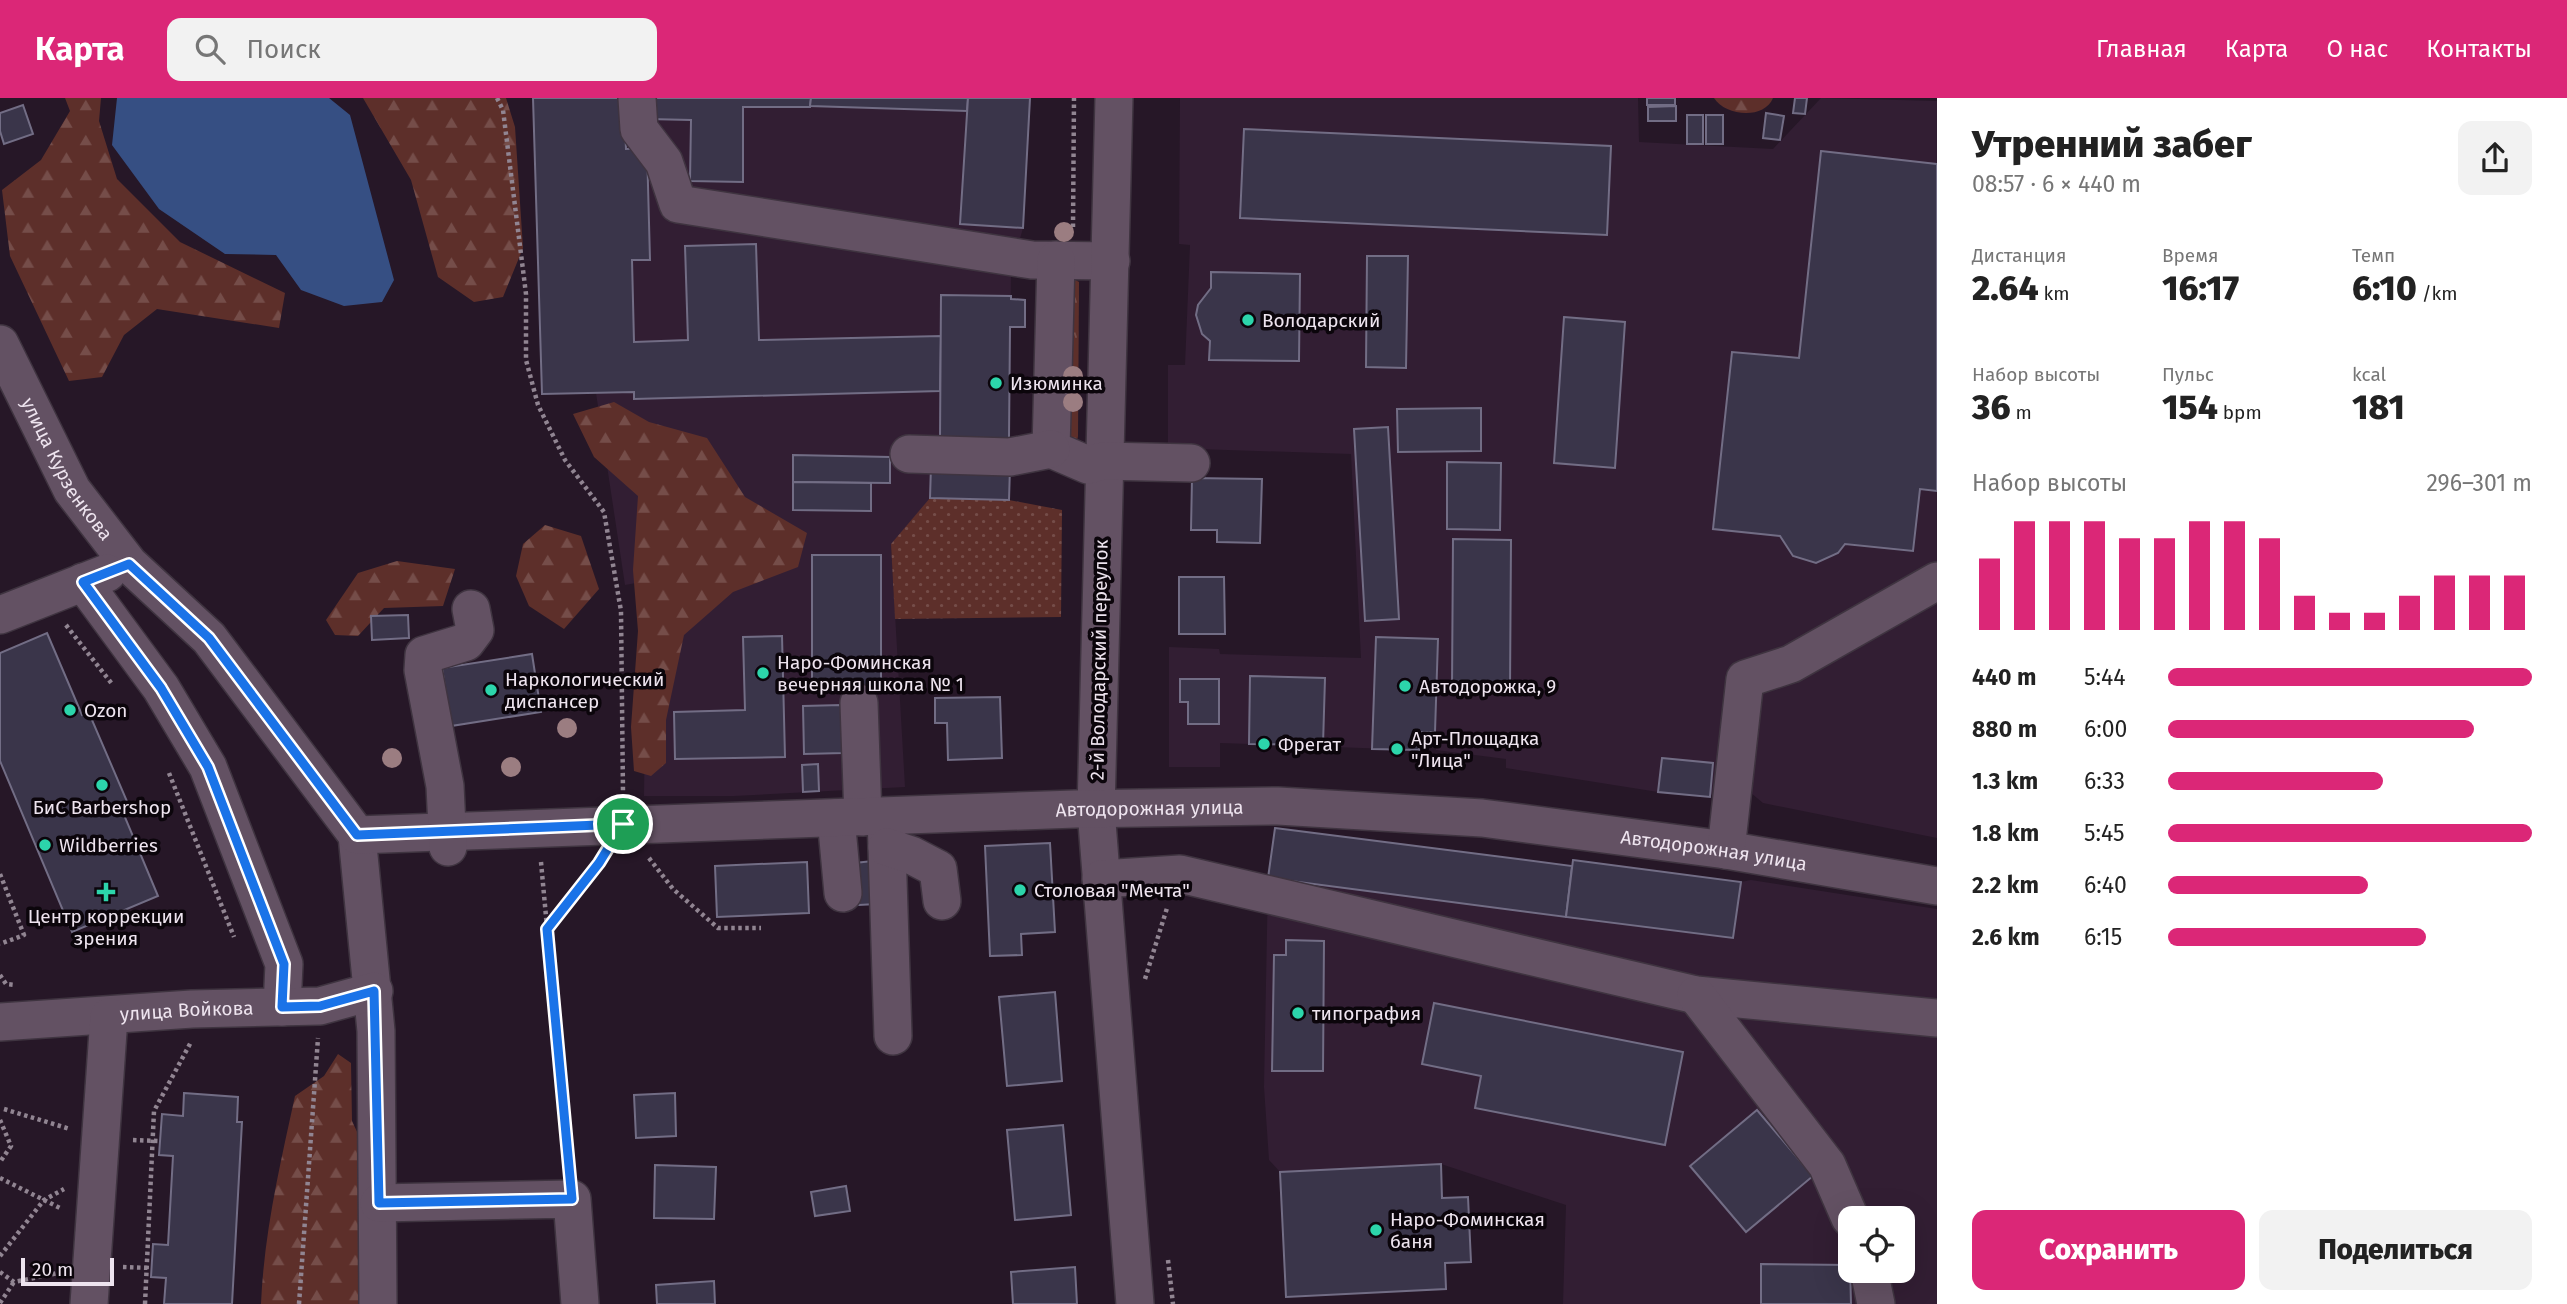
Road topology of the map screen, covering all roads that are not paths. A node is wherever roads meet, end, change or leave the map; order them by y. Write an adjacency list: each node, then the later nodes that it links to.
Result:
1 (637, 98): 3 (street)
2 (1114, 98): 4 (street, 2-й Володарский переулок)
3 (1056, 260): 4 (street); 6 (street)
4 (1111, 261): 8 (street, 2-й Володарский переулок)
5 (0, 344): 10 (street, улица Курзенкова)
6 (1051, 449): 7 (street); 8 (street)
7 (909, 454)
8 (1104, 461): 9 (street); 16 (street, 2-й Володарский переулок)
9 (1191, 463)
10 (129, 564): 12 (street); 18 (street, улица Курзенкова)
11 (1937, 581): 20 (street)
12 (83, 582): 14 (street); 27 (street)
13 (471, 609): 19 (street)
14 (0, 615)
15 (859, 703): 17 (street)
16 (1096, 810): 17 (street, Автодорожная улица); 20 (street, Автодорожная улица); 21 (street, 2-й Володарский переулок)
17 (849, 818): 19 (street, Автодорожная улица); 23 (street); 24 (street); 31 (street)
18 (357, 835): 19 (street, Автодорожная улица); 25 (street)
19 (448, 839)
20 (1726, 850): 22 (street, Автодорожная улица)
21 (1101, 879): 26 (street); 38 (street, 2-й Володарский переулок)
22 (1937, 886)
23 (844, 893)
24 (942, 901)
25 (374, 991): 27 (street, улица Войкова); 32 (street)
26 (1696, 995): 29 (street); 33 (street)
27 (282, 1007): 28 (street, улица Войкова)
28 (109, 1017): 30 (street, улица Войкова); 35 (street)
29 (1937, 1018)
30 (0, 1022)
31 (893, 1036)
32 (379, 1203): 36 (street); 37 (street)
33 (1845, 1206)
34 (1872, 1283): 39 (street)
35 (89, 1304)
36 (378, 1304)
37 (580, 1304)
38 (1135, 1304)
39 (1876, 1304)

